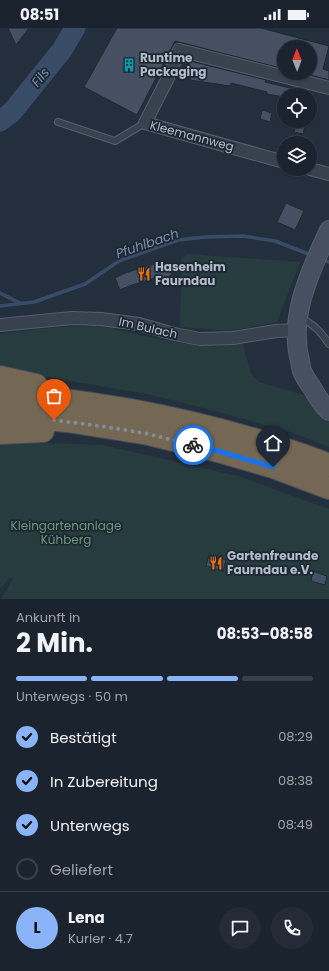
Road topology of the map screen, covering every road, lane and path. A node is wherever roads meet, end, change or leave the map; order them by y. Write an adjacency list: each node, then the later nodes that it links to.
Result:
1 (329, 88): 3 (street)
2 (58, 122): 3 (lane, Kleemannweg)
3 (145, 123): 4 (street, Kleemannweg)
4 (277, 160)
5 (317, 171): 6 (street)
6 (329, 174)
7 (329, 230): 8 (street)
8 (296, 323): 9 (street, Im Bulach); 10 (lane); 14 (street)
9 (0, 325)
10 (329, 344)
11 (0, 377): 13 (highway)
12 (0, 394): 13 (highway)
13 (93, 403): 18 (highway)
14 (329, 411)
15 (0, 415): 16 (highway)
16 (107, 427): 17 (highway); 19 (highway)
17 (0, 433)
18 (329, 465)
19 (329, 488)

